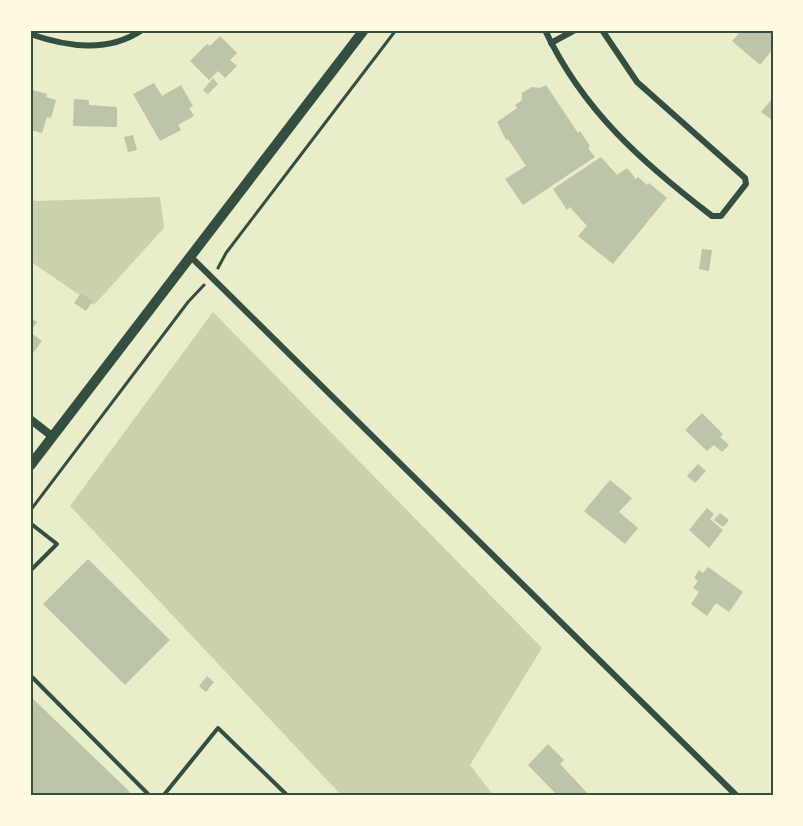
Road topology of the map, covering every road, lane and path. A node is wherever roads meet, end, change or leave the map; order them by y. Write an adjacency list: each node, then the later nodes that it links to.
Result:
1 (142, 30): 6 (street)
2 (364, 30): 8 (main road)
3 (545, 30): 7 (street)
4 (575, 30): 7 (street)
5 (602, 30): 7 (street)
6 (30, 34)
7 (551, 43)
8 (191, 257): 10 (main road); 18 (street)
9 (30, 419): 10 (street)
10 (53, 437): 11 (main road)
11 (30, 466)
12 (30, 523): 13 (lane)
13 (30, 571)
14 (30, 675): 15 (lane)
15 (150, 796)
16 (163, 796): 17 (lane)
17 (288, 796)
18 (738, 796)

